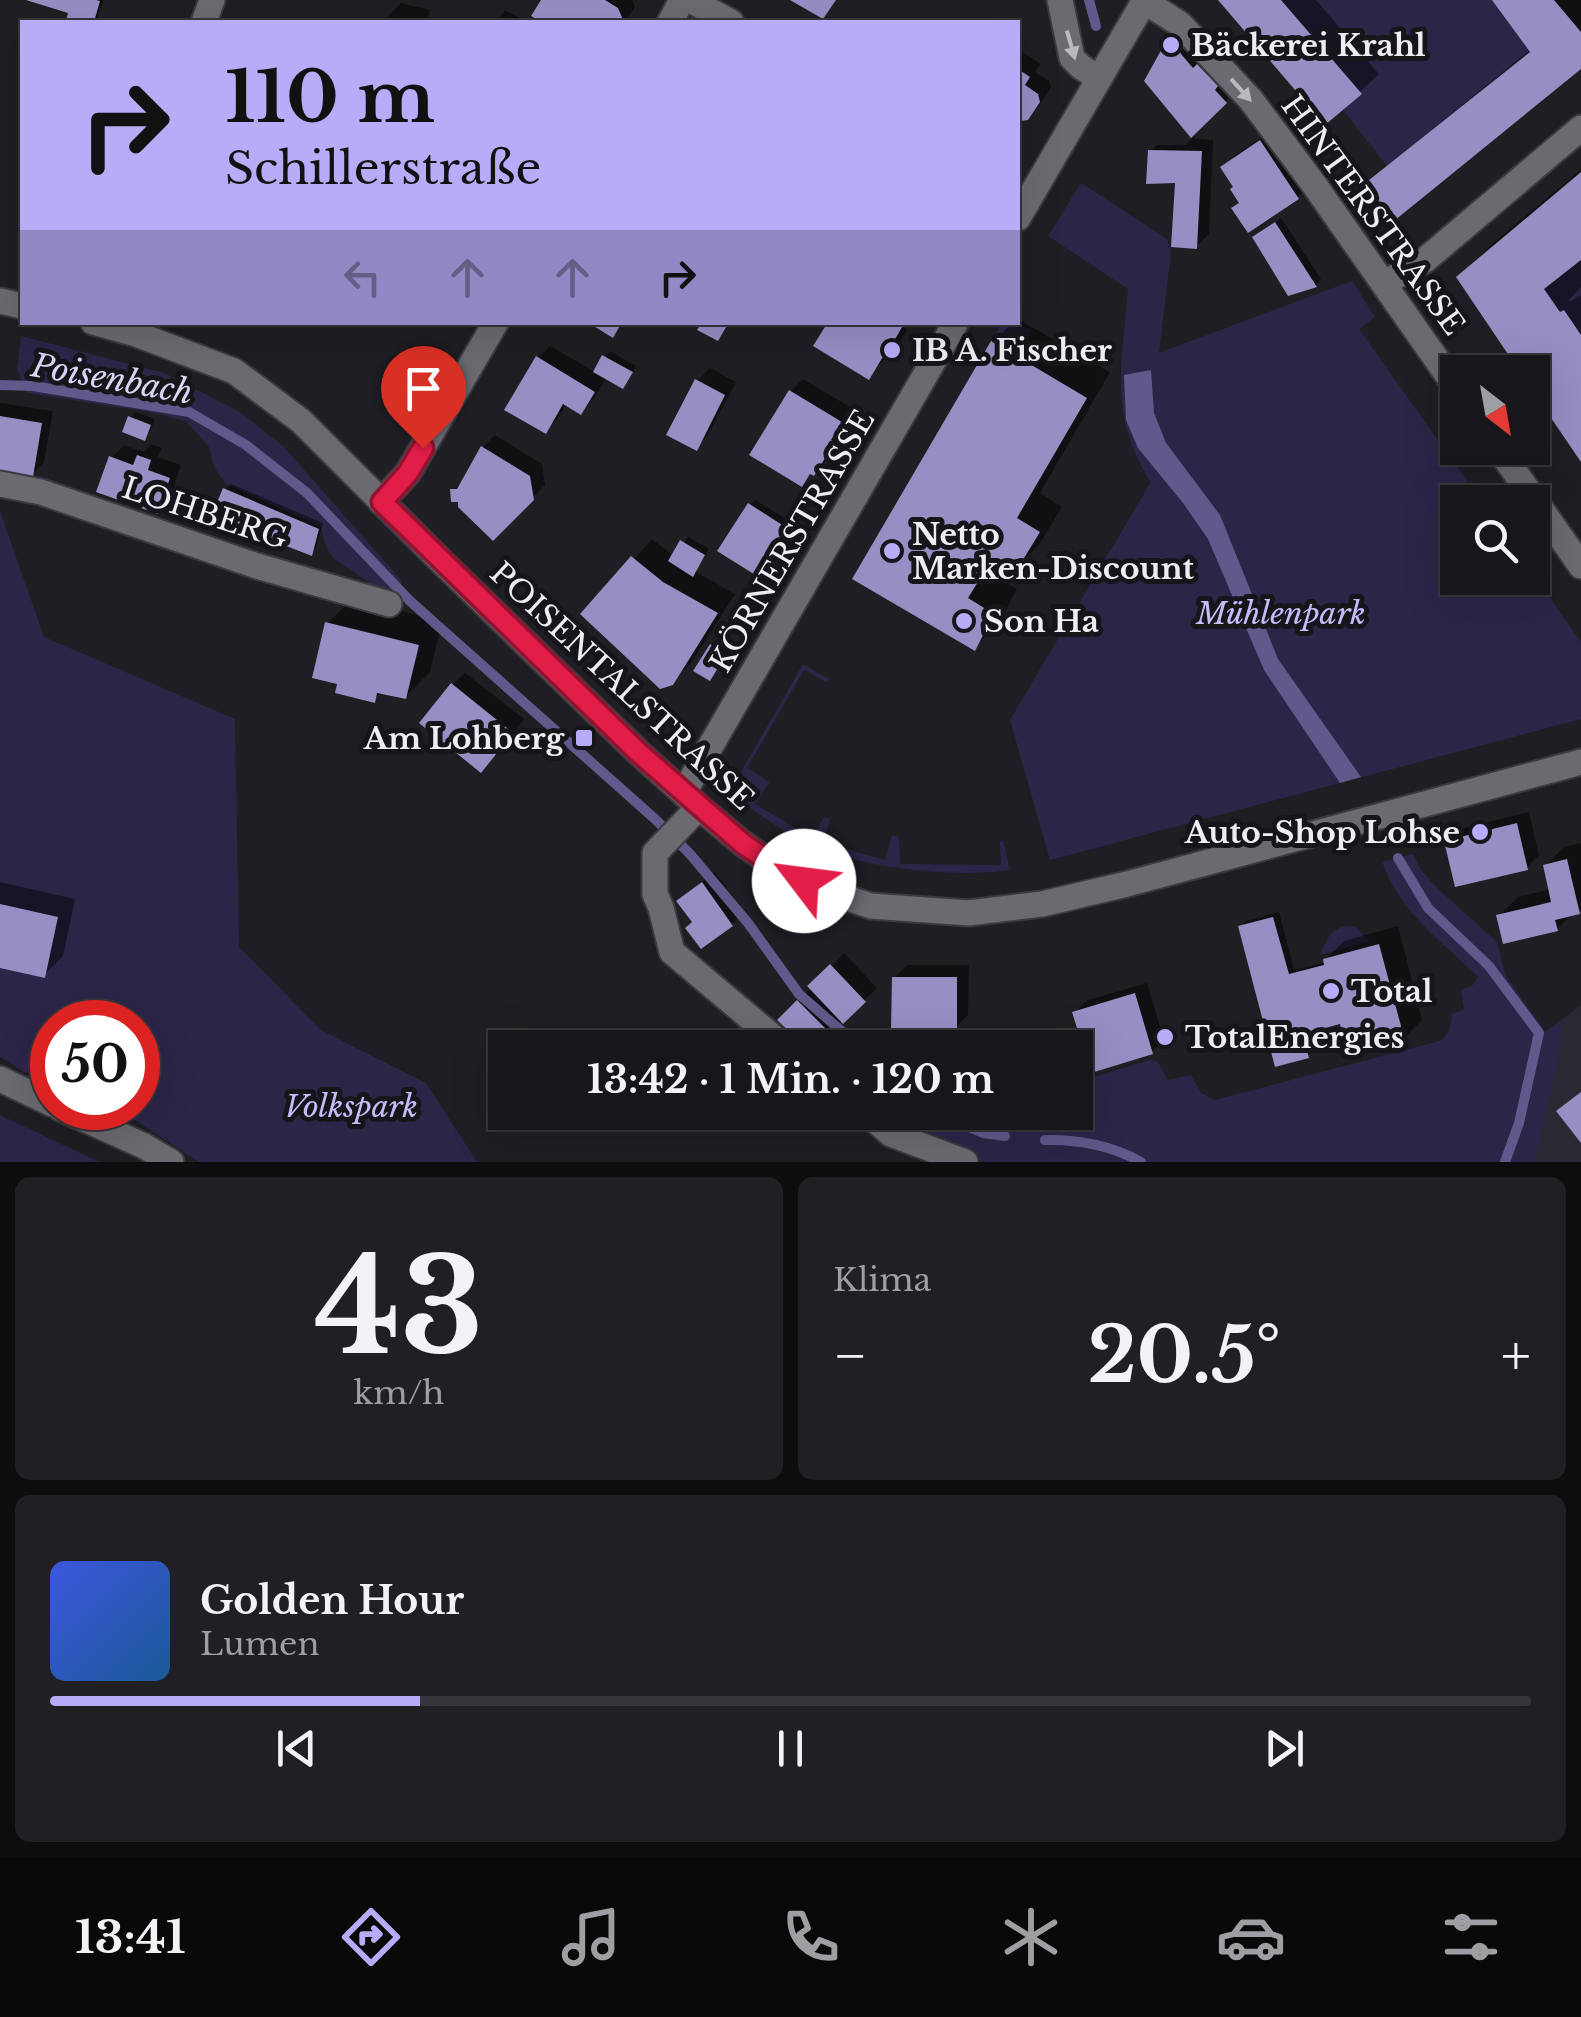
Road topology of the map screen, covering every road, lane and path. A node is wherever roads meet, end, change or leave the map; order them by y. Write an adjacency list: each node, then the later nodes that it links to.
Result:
1 (690, 0): 4 (street)
2 (1060, 0): 5 (street, one-way to 5)
3 (1144, 0): 5 (street); 8 (street, HINTERSTRASSE, one-way to 8)
4 (727, 20)
5 (1099, 78): 7 (street)
6 (1581, 128): 8 (street)
7 (1022, 201)
8 (1384, 283): 12 (street, HINTERSTRASSE)
9 (494, 325): 15 (street)
10 (954, 325): 19 (street, KÖRNERSTRASSE)
11 (138, 328): 15 (street, POISENTALSTRASSE)
12 (1440, 364)
13 (1510, 465): 16 (street)
14 (0, 484): 17 (street, LOHBERG)
15 (382, 502): 19 (street, POISENTALSTRASSE)
16 (1581, 566)
17 (390, 604)
18 (1581, 762): 19 (street, POISENTALSTRASSE)
19 (692, 799): 20 (street, KÖRNERSTRASSE)
20 (765, 1030)
21 (0, 1080): 22 (street)
22 (30, 1094)
23 (109, 1130): 25 (street)
24 (887, 1130): 26 (street)
25 (171, 1162)
26 (964, 1162)

